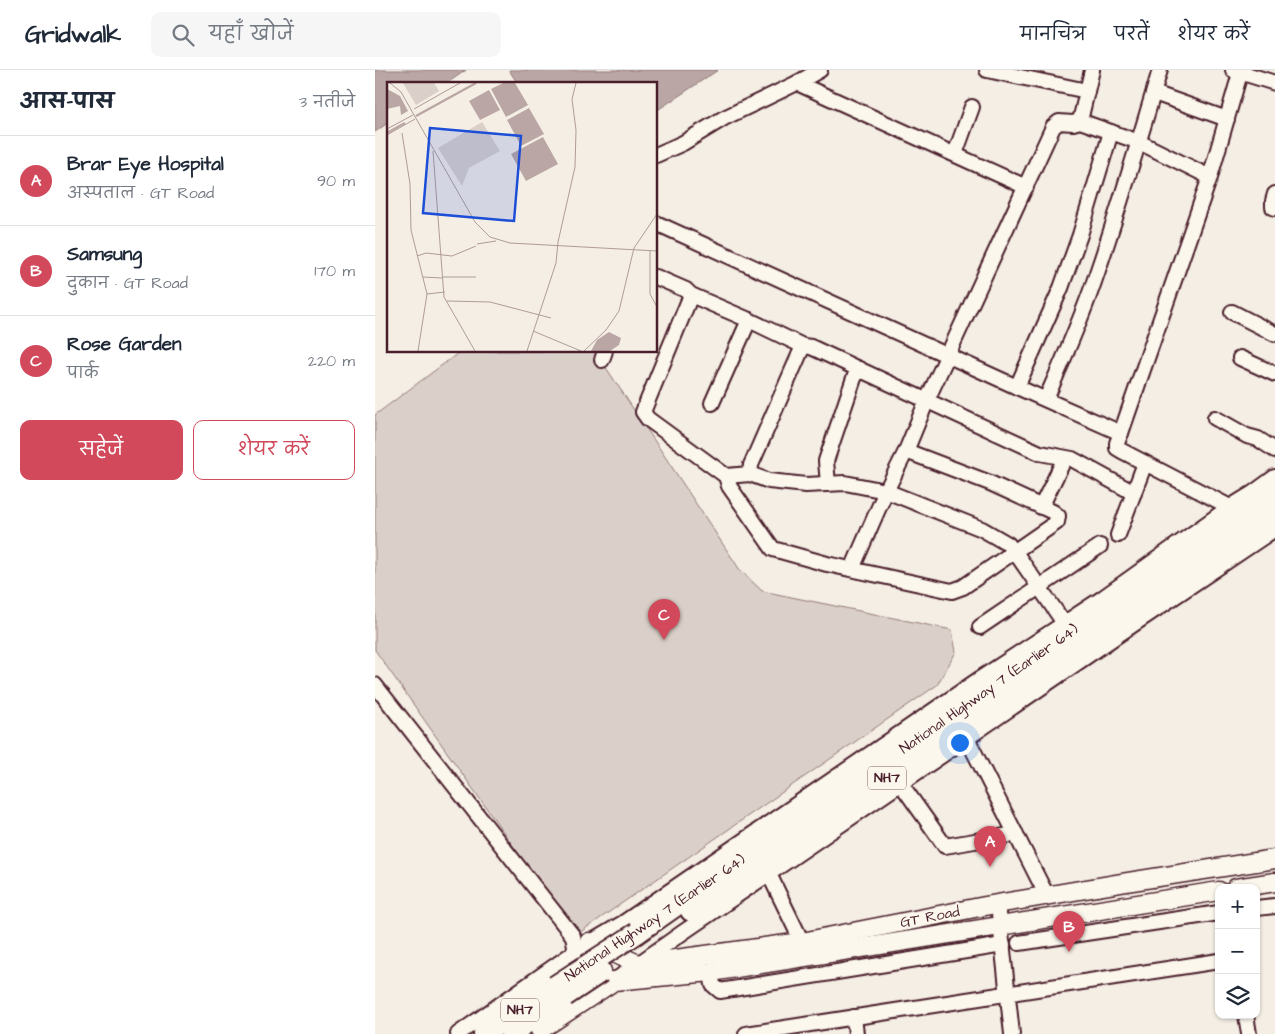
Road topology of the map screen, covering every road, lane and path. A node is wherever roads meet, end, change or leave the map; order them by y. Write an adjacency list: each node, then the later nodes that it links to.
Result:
1 (821, 70): 6 (street)
2 (987, 70): 8 (street)
3 (1092, 70): 8 (street)
4 (1160, 70): 9 (street)
5 (1238, 71): 7 (street); 11 (street)
6 (797, 83): 15 (street); 16 (street)
7 (1275, 83)
8 (1087, 91): 12 (street)
9 (1153, 93): 11 (street); 14 (street)
10 (972, 107): 15 (street)
11 (1227, 119): 17 (street)
12 (1080, 121): 13 (street); 18 (street)
13 (1111, 132): 14 (street); 32 (street)
14 (1139, 142): 17 (street); 33 (street)
15 (955, 154): 18 (street)
16 (657, 155)
17 (1210, 177): 37 (street)
18 (1026, 187): 28 (street)
19 (1275, 194): 20 (street)
20 (1275, 208)
21 (657, 223): 28 (street)
22 (657, 277): 23 (street)
23 (691, 295): 25 (street); 43 (street)
24 (1232, 312): 26 (street)
25 (749, 320): 27 (street); 35 (street)
26 (1275, 334)
27 (803, 346): 30 (street); 42 (street)
28 (948, 355): 32 (street); 34 (street)
29 (1240, 358): 31 (street)
30 (859, 369): 34 (street); 45 (street)
31 (1275, 374)
32 (1017, 387): 33 (street)
33 (1046, 399): 37 (street)
34 (927, 400): 39 (street); 40 (street)
35 (712, 403)
36 (1215, 418): 38 (street)
37 (1121, 433): 41 (street)
38 (1275, 450)
39 (906, 451): 46 (street); 49 (street)
40 (1065, 458): 47 (street); 49 (street)
41 (1145, 463): 47 (street); 50 (street)
42 (750, 474): 43 (street); 45 (street)
43 (726, 476): 56 (street)
44 (1275, 477): 50 (street)
45 (828, 484): 46 (street)
46 (886, 491): 55 (street); 56 (street)
47 (1134, 493): 53 (street)
48 (1275, 494): 79 (highway, National Highway 7 (Earlier 64) / NH7)
49 (1041, 507): 55 (street)
50 (1231, 507): 58 (street)
51 (1275, 512): 79 (highway, National Highway 7 (Earlier 64) / NH7)
52 (1273, 533): 61 (street)
53 (1118, 535)
54 (1099, 546): 57 (street)
55 (1015, 552): 56 (street); 57 (street)
56 (852, 569)
57 (1040, 586): 58 (street); 59 (street)
58 (1065, 623): 76 (street)
59 (980, 627)
60 (375, 684): 76 (street)
61 (967, 738): 62 (street); 63 (street)
62 (901, 784): 63 (street); 65 (street)
63 (1016, 834): 69 (street)
64 (1275, 859): 69 (main road, GT Road)
65 (769, 874): 75 (street); 79 (street)
66 (1275, 882): 67 (main road)
67 (1260, 884)
68 (1215, 891): 74 (main road, GT Road)
69 (1047, 896): 70 (main road, GT Road)
70 (998, 904): 74 (street); 75 (main road, GT Road)
71 (1275, 906): 72 (street)
72 (1260, 908)
73 (1215, 914): 77 (street)
74 (1001, 926): 78 (street); 81 (main road, GT Road)
75 (802, 942): 79 (main road, GT Road)
76 (579, 943): 79 (main road); 82 (main road); 89 (street)
77 (1019, 943)
78 (1003, 944): 81 (street); 84 (street)
79 (638, 947): 82 (street); 83 (highway, National Highway 7 (Earlier 64) / NH7, bridge)
80 (1215, 962): 84 (street)
81 (711, 972): 82 (main road, GT Road)
82 (614, 981): 88 (main road, GT Road)
83 (560, 991): 90 (highway, NH7); 91 (highway, NH7)
84 (1009, 994): 85 (street); 94 (street)
85 (855, 1017): 87 (street); 93 (street)
86 (1247, 1019): 95 (street)
87 (767, 1032): 92 (street)
88 (539, 1033)
89 (458, 1034)
90 (484, 1034)
91 (511, 1034)
92 (746, 1034)
93 (856, 1034)
94 (1012, 1034)
95 (1249, 1034)

